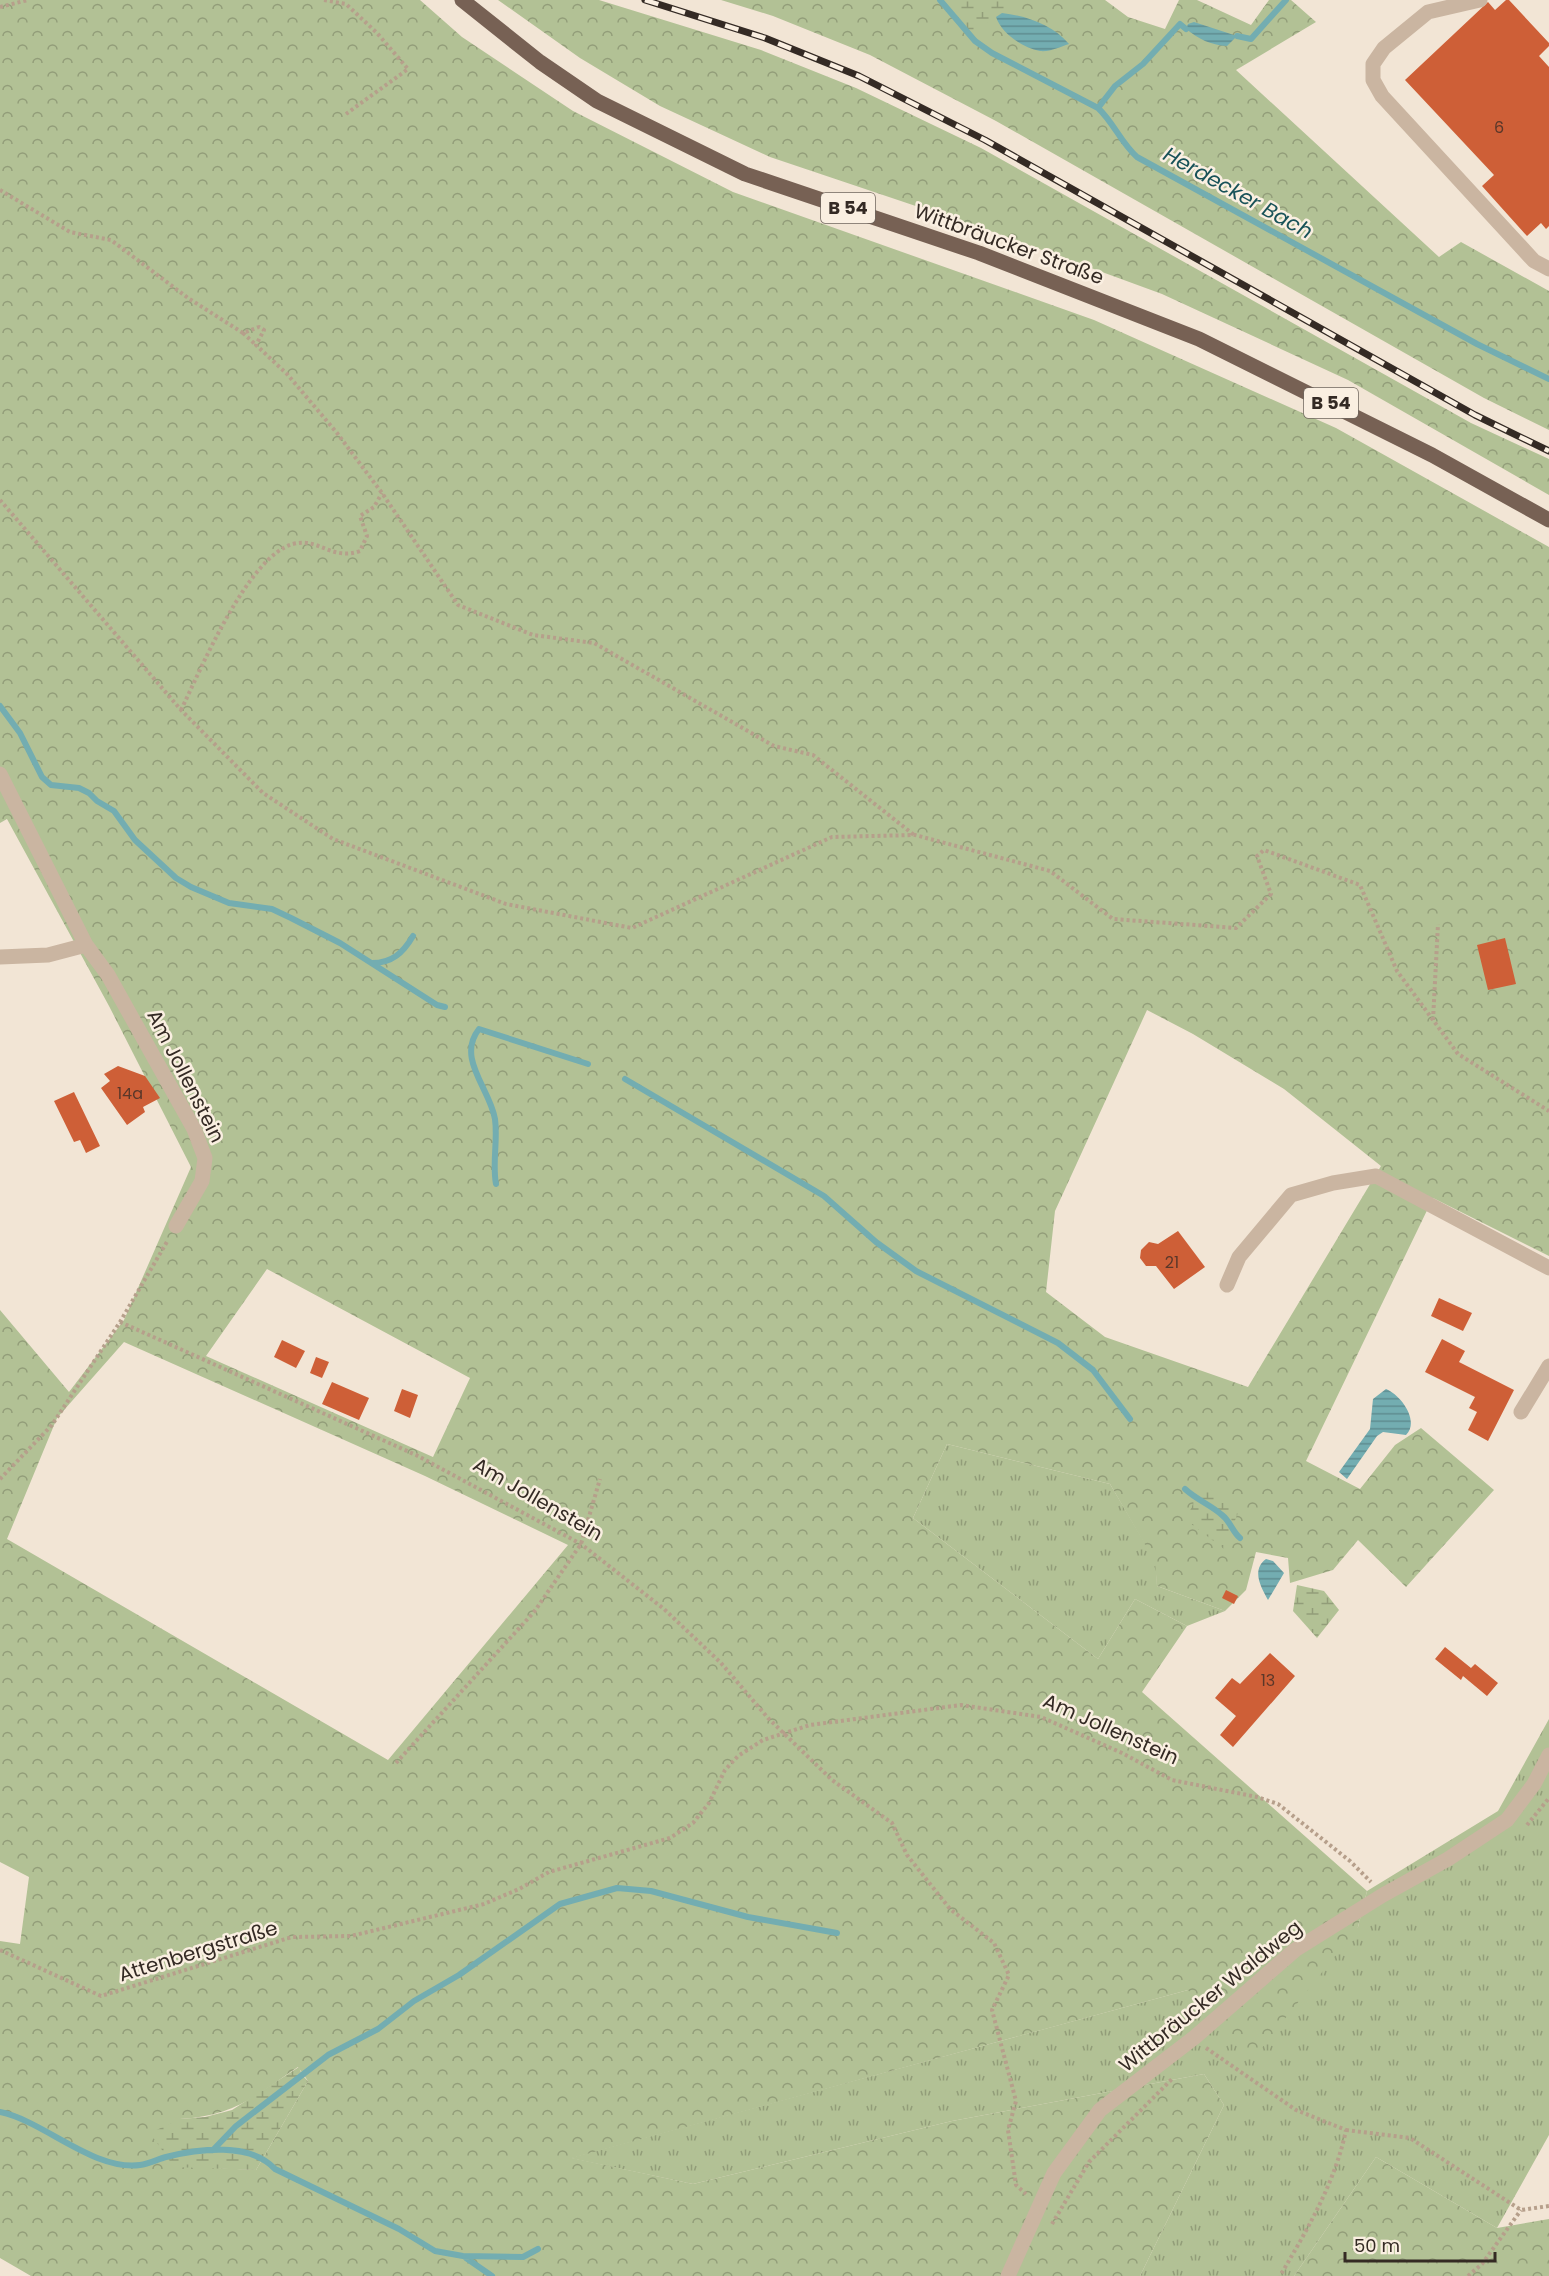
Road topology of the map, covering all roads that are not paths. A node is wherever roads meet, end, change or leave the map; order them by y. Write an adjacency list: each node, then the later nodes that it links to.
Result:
1 (462, 0): 4 (main road, Wittbräucker Straße / B 54)
2 (1479, 0): 3 (street)
3 (1549, 269)
4 (1549, 520)
5 (0, 774): 6 (street, Am Jollenstein)
6 (86, 945): 7 (street); 8 (street, Am Jollenstein)
7 (0, 957)
8 (176, 1226)
9 (1549, 1268): 10 (street)
10 (1227, 1284)
11 (1549, 1366): 12 (street)
12 (1521, 1412)
13 (1549, 1755): 14 (street, Wittbräucker Waldweg)
14 (1008, 2276)

